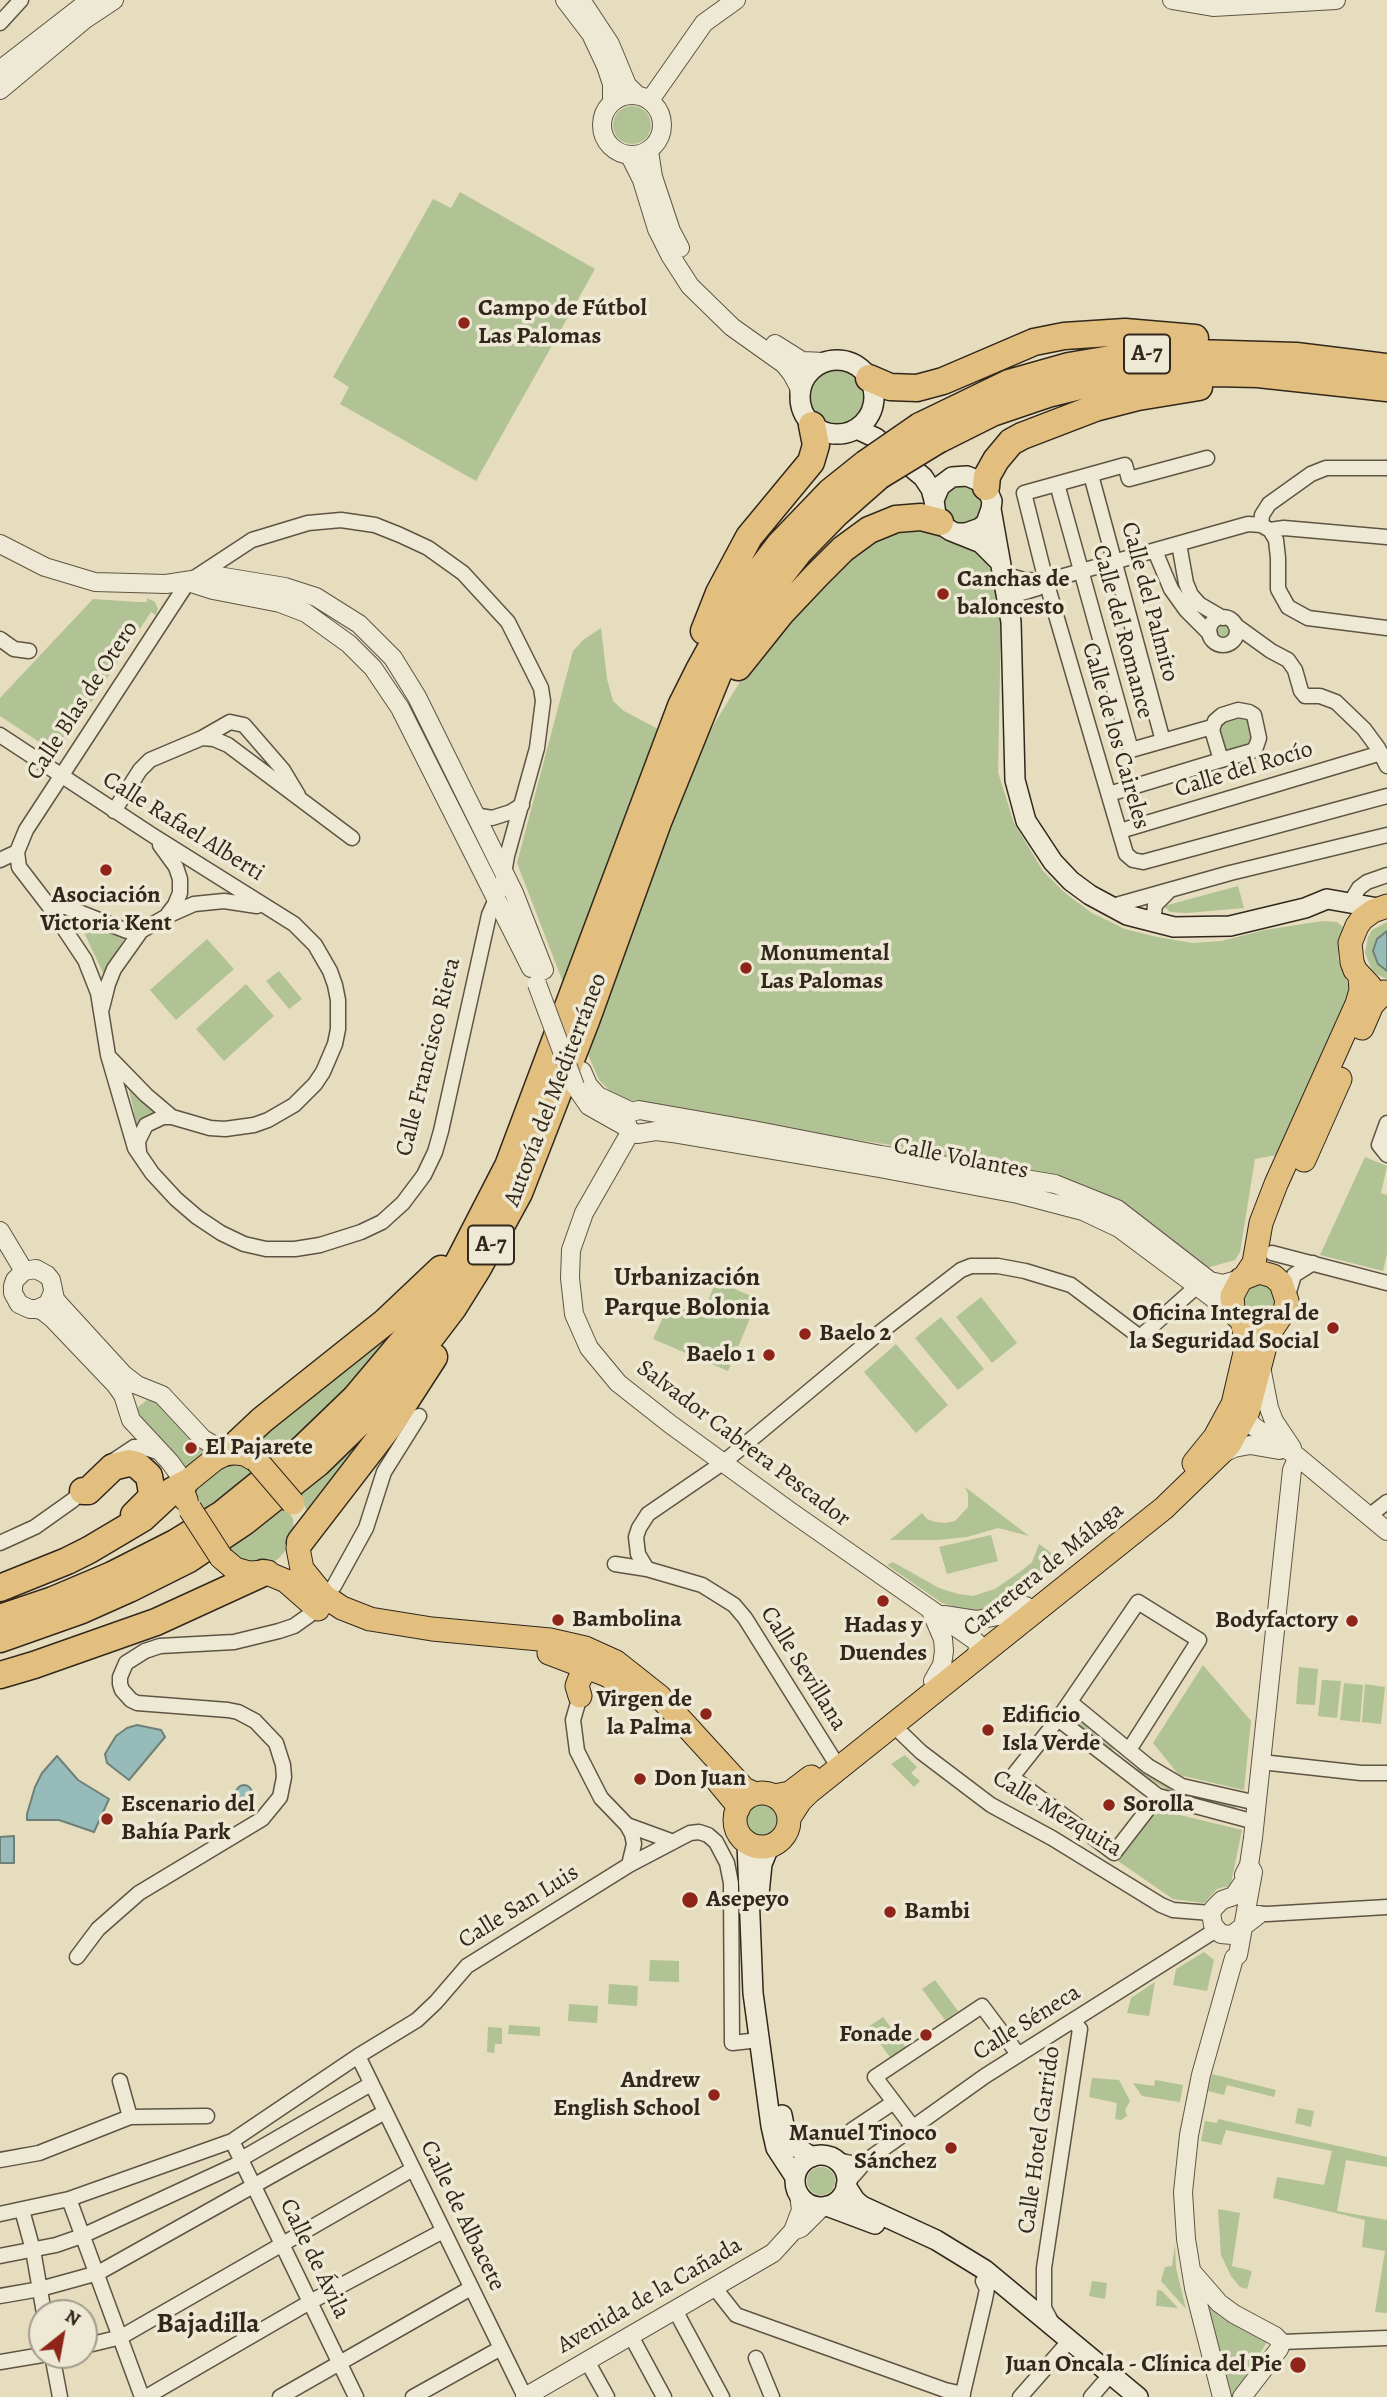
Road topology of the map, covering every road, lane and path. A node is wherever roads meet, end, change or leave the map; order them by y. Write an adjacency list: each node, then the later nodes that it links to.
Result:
1 (21, 0): 9 (street)
2 (90, 0): 10 (street)
3 (114, 0): 11 (street)
4 (565, 0): 13 (street)
5 (581, 0): 12 (street)
6 (736, 0): 12 (street)
7 (1172, 0): 8 (street)
8 (1336, 0)
9 (0, 23)
10 (0, 71)
11 (0, 90)
12 (643, 97): 13 (street); 14 (street)
13 (612, 102): 15 (street)
14 (649, 151): 15 (street); 16 (street)
15 (630, 156): 21 (street)
16 (825, 362): 19 (main road); 21 (main road)
17 (1295, 367): 18 (highway, A-7); 19 (highway); 20 (highway, A-7); 30 (highway); 47 (highway, A-7, bridge)
18 (1387, 367)
19 (869, 378): 22 (main road)
20 (1387, 388)
21 (800, 395): 23 (main road)
22 (871, 413): 24 (main road); 28 (main road)
23 (812, 425): 24 (main road); 51 (highway)
24 (857, 429): 31 (main road)
25 (1207, 458): 27 (street)
26 (1387, 468): 32 (street)
27 (1091, 475): 29 (street); 37 (street, Calle del Palmito)
28 (952, 477): 30 (main road); 31 (main road)
29 (1057, 484): 39 (street, Calle del Romance); 40 (street, Calle de los Caireles)
30 (989, 498): 31 (main road); 38 (main road)
31 (944, 518): 38 (main road); 56 (highway)
32 (1266, 527): 33 (street); 35 (street); 44 (street)
33 (1387, 537)
34 (0, 544): 41 (street)
35 (1179, 544): 36 (street); 43 (street)
36 (1155, 551): 37 (street); 45 (street)
37 (1115, 562): 39 (street); 55 (street, Calle del Palmito)
38 (1001, 567): 40 (street); 42 (main road)
39 (1081, 571): 40 (street); 55 (street, Calle del Romance)
40 (1046, 581): 42 (street); 60 (street, Calle de los Caireles)
41 (188, 582): 59 (street, Calle Blas de Otero); 63 (street, Calle Francisco Riera); 64 (street); 76 (street)
42 (1008, 597): 79 (main road)
43 (1229, 621): 45 (street); 48 (street); 50 (street)
44 (1387, 628)
45 (1210, 634): 48 (street)
46 (0, 639): 49 (street)
47 (724, 642): 51 (highway, Autovía del Mediterráneo / A-7); 56 (highway, Autovía del Mediterráneo / A-7)
48 (1228, 644): 50 (street)
49 (29, 651)
50 (1271, 651): 57 (street)
51 (681, 706): 102 (highway, Autovía del Mediterráneo / A-7)
52 (1212, 727): 55 (street, Calle del Romance); 58 (street); 58 (street)
53 (0, 735): 59 (street, Calle Rafael Alberti)
54 (202, 738): 62 (street); 62 (street); 65 (street)
55 (1163, 741)
56 (687, 748): 102 (highway, Autovía del Mediterráneo / A-7)
57 (1384, 759): 66 (street, Calle del Rocío)
58 (1220, 760): 60 (street)
59 (61, 777): 65 (street, Calle Rafael Alberti); 70 (street, Calle Blas de Otero)
60 (1109, 794): 66 (street, Calle de los Caireles)
61 (1387, 796): 66 (street, Calle de los Caireles)
62 (300, 799): 69 (street)
63 (522, 805): 64 (street); 72 (street, Calle Francisco Riera)
64 (471, 810): 72 (street)
65 (114, 811): 67 (street, Calle Rafael Alberti)
66 (1120, 831)
67 (152, 835): 82 (street); 83 (street, Calle Rafael Alberti)
68 (1387, 835): 74 (street)
69 (352, 838)
70 (17, 852): 71 (street); 78 (street, Calle Francisco Riera)
71 (0, 860)
72 (504, 875): 75 (street); 76 (street, Calle Francisco Riera)
73 (1387, 875): 77 (street)
74 (1168, 892): 79 (street); 84 (street)
75 (514, 893): 76 (street); 87 (street)
76 (496, 898): 87 (street); 88 (street); 97 (street, Calle Francisco Riera)
77 (1350, 903): 80 (main road); 81 (main road)
78 (49, 905): 85 (street); 91 (street, Calle Francisco Riera)
79 (1109, 907): 84 (main road)
80 (1382, 907): 86 (main road)
81 (1305, 908): 84 (main road); 86 (main road)
82 (167, 916): 83 (street, Calle Rafael Alberti); 85 (street, Calle Rafael Alberti)
83 (281, 916): 93 (street, Calle Rafael Alberti)
84 (1153, 923)
85 (141, 931): 91 (street, Calle Rafael Alberti)
86 (1353, 934): 89 (main road)
87 (534, 946): 88 (street)
88 (541, 977): 94 (street)
89 (1360, 978): 90 (main road); 106 (main road)
90 (1385, 993): 104 (main road)
91 (101, 1016): 92 (street, Calle Francisco Riera)
92 (108, 1055): 93 (street, Calle Rafael Alberti); 97 (street, Calle Francisco Riera)
93 (172, 1117): 97 (street)
94 (636, 1123): 98 (street, Calle Volantes); 125 (street, Salvador Cabrera Pescador)
95 (1387, 1123): 96 (street)
96 (1387, 1155)
97 (142, 1159)
98 (900, 1165): 99 (street, Calle Volantes); 100 (street, Calle Volantes)
99 (1055, 1184): 100 (street); 107 (street, Calle Volantes)
100 (1047, 1201): 107 (street, Calle Volantes)
101 (0, 1231): 105 (street)
102 (485, 1236): 120 (highway); 132 (highway); 142 (highway, Autovía del Mediterráneo / A-7); 144 (highway, Autovía del Mediterráneo / A-7)
103 (1313, 1263): 104 (street); 104 (street); 108 (street); 111 (street)
104 (1273, 1268): 106 (main road); 111 (main road)
105 (24, 1271): 109 (street); 110 (street)
106 (1244, 1277): 107 (street, Calle Volantes); 113 (main road)
107 (1198, 1281): 113 (street, Calle Volantes); 125 (street)
108 (1387, 1283)
109 (54, 1292): 112 (street); 116 (street)
110 (7, 1293): 112 (street)
111 (1287, 1301): 114 (main road)
112 (37, 1309): 117 (street)
113 (1239, 1318): 114 (main road); 115 (main road, Carretera de Málaga)
114 (1276, 1322): 115 (main road, Carretera de Málaga)
115 (1253, 1358): 119 (main road, Carretera de Málaga); 124 (street); 140 (main road, Carretera de Málaga)
116 (151, 1390): 117 (street); 120 (street)
117 (130, 1414): 121 (street); 122 (street)
118 (419, 1416): 139 (street)
119 (1245, 1418): 123 (main road, Carretera de Málaga); 124 (street)
120 (227, 1452): 127 (main road); 132 (main road, bridge)
121 (120, 1454): 122 (street); 126 (street)
122 (162, 1454): 127 (street)
123 (1220, 1455): 124 (street); 146 (main road, Carretera de Málaga)
124 (1298, 1457): 129 (street); 156 (street)
125 (724, 1462): 135 (street); 141 (street, Salvador Cabrera Pescador)
126 (83, 1491): 131 (street); 133 (highway)
127 (186, 1492): 133 (highway); 136 (main road, bridge)
128 (1387, 1502): 129 (street)
129 (1370, 1516): 130 (street)
130 (1387, 1531)
131 (0, 1543)
132 (299, 1545): 136 (main road); 139 (main road)
133 (89, 1550): 137 (highway)
134 (615, 1564): 135 (street, Calle Sevillana)
135 (647, 1569): 155 (street, Calle Sevillana)
136 (265, 1573): 138 (main road); 147 (highway)
137 (0, 1588)
138 (296, 1590): 139 (main road); 143 (street)
139 (321, 1603): 143 (street); 145 (main road)
140 (1026, 1605): 141 (street, Salvador Cabrera Pescador); 146 (main road, Carretera de Málaga)
141 (931, 1611): 146 (street, Salvador Cabrera Pescador); 149 (street)
142 (0, 1618)
143 (288, 1628): 169 (street)
144 (0, 1639)
145 (560, 1649): 148 (main road); 150 (main road)
146 (975, 1653): 149 (main road, Carretera de Málaga); 153 (main road, Carretera de Málaga)
147 (0, 1675)
148 (626, 1678): 150 (main road); 159 (main road)
149 (933, 1681): 155 (main road, Carretera de Málaga)
150 (583, 1685): 163 (street)
151 (1070, 1702): 152 (street); 154 (street); 154 (street)
152 (1058, 1719): 158 (street); 158 (street)
153 (892, 1726): 161 (main road, Carretera de Málaga); 168 (street, Calle Mezquita)
154 (1129, 1750): 160 (street)
155 (834, 1760): 159 (main road, Carretera de Málaga)
156 (1261, 1762): 157 (street); 160 (street)
157 (1387, 1773)
158 (1158, 1796): 162 (street)
159 (755, 1800): 161 (main road); 165 (main road)
160 (1257, 1802): 162 (street)
161 (789, 1818): 165 (main road)
162 (1255, 1822): 168 (street)
163 (627, 1825): 164 (street); 166 (street)
164 (671, 1841): 166 (street, Calle San Luis); 171 (street, Calle San Luis)
165 (758, 1844): 171 (main road); 183 (main road)
166 (629, 1865): 173 (street, Calle San Luis)
167 (1387, 1907): 168 (street, Calle Mezquita)
168 (1234, 1917): 170 (street, Calle Séneca); 204 (street)
169 (77, 1957)
170 (1073, 2021): 172 (street, Calle Séneca); 202 (street, Calle Hotel Garrido)
171 (759, 2040): 191 (main road)
172 (1018, 2054): 176 (street); 180 (street, Calle Séneca)
173 (358, 2056): 175 (street, Calle de Albacete); 182 (street, Calle San Luis)
174 (120, 2081): 179 (street)
175 (371, 2084): 177 (street, Calle de Albacete); 185 (street)
176 (894, 2102): 180 (street); 181 (street)
177 (385, 2112): 188 (street, Calle de Albacete); 190 (street)
178 (207, 2116): 179 (street)
179 (130, 2117): 184 (street)
180 (912, 2126): 187 (street, Calle Séneca)
181 (852, 2130)
182 (232, 2141): 185 (street, Calle de Ávila); 192 (street, Calle San Luis)
183 (812, 2157): 186 (main road); 191 (main road)
184 (0, 2160)
185 (241, 2161): 190 (street, Calle de Ávila); 198 (street)
186 (837, 2161): 187 (street); 189 (main road)
187 (866, 2161): 189 (street, Calle Séneca)
188 (413, 2169): 196 (street, Calle de Albacete); 199 (street)
189 (846, 2184): 193 (main road); 209 (main road)
190 (253, 2185): 199 (street, Calle de Ávila); 203 (street)
191 (797, 2185): 193 (main road); 197 (street)
192 (69, 2199): 194 (street, Calle San Luis); 198 (street)
193 (824, 2206): 197 (street, Avenida de la Cañada); 205 (main road)
194 (22, 2210): 195 (street, Calle San Luis); 200 (street)
195 (0, 2214)
196 (443, 2231): 207 (street, Calle de Albacete); 212 (street)
197 (793, 2231): 206 (street, Avenida de la Cañada)
198 (82, 2236): 200 (street); 203 (street)
199 (281, 2243): 212 (street, Calle de Ávila); 218 (street)
200 (33, 2250): 201 (street); 208 (street)
201 (0, 2256)
202 (1044, 2268): 209 (street, Calle Hotel Garrido); 216 (street, Calle Hotel Garrido)
203 (98, 2273): 208 (street); 218 (street)
204 (1193, 2273): 213 (street); 215 (street)
205 (984, 2281): 222 (main road); 233 (street)
206 (714, 2287): 214 (street, Avenida de la Cañada); 233 (street)
207 (471, 2288): 223 (street, Calle de Albacete); 228 (street)
208 (40, 2289): 210 (street); 211 (street)
209 (1014, 2293): 216 (main road)
210 (0, 2297)
211 (42, 2299)
212 (310, 2302): 228 (street, Calle de Ávila); 236 (street)
213 (1219, 2303): 215 (street); 220 (street)
214 (675, 2310): 217 (street, Avenida de la Cañada); 243 (street)
215 (1200, 2313): 234 (street)
216 (1055, 2327): 248 (main road)
217 (631, 2336): 227 (street, Avenida de la Cañada); 242 (street)
218 (121, 2337): 221 (street); 236 (street)
219 (1387, 2338): 220 (street)
220 (1281, 2342): 232 (street)
221 (98, 2343)
222 (1063, 2347): 230 (main road); 245 (street)
223 (501, 2348): 239 (street); 240 (street, Calle de Albacete)
224 (28, 2356): 226 (street)
225 (756, 2358): 244 (street)
226 (0, 2361)
227 (587, 2361): 231 (street, Avenida de la Cañada); 241 (street)
228 (340, 2362): 237 (street); 238 (street, Calle de Ávila)
229 (55, 2369): 235 (street)
230 (1104, 2382): 246 (street); 247 (main road)
231 (549, 2391): 240 (street, Avenida de la Cañada)
232 (1249, 2393)
233 (963, 2395)
234 (1222, 2396)
235 (60, 2397)
236 (144, 2397)
237 (280, 2397)
238 (356, 2397)
239 (412, 2397)
240 (525, 2397)
241 (607, 2397)
242 (664, 2397)
243 (722, 2397)
244 (772, 2397)
245 (1020, 2397)
246 (1091, 2397)
247 (1122, 2397)
248 (1138, 2397)

